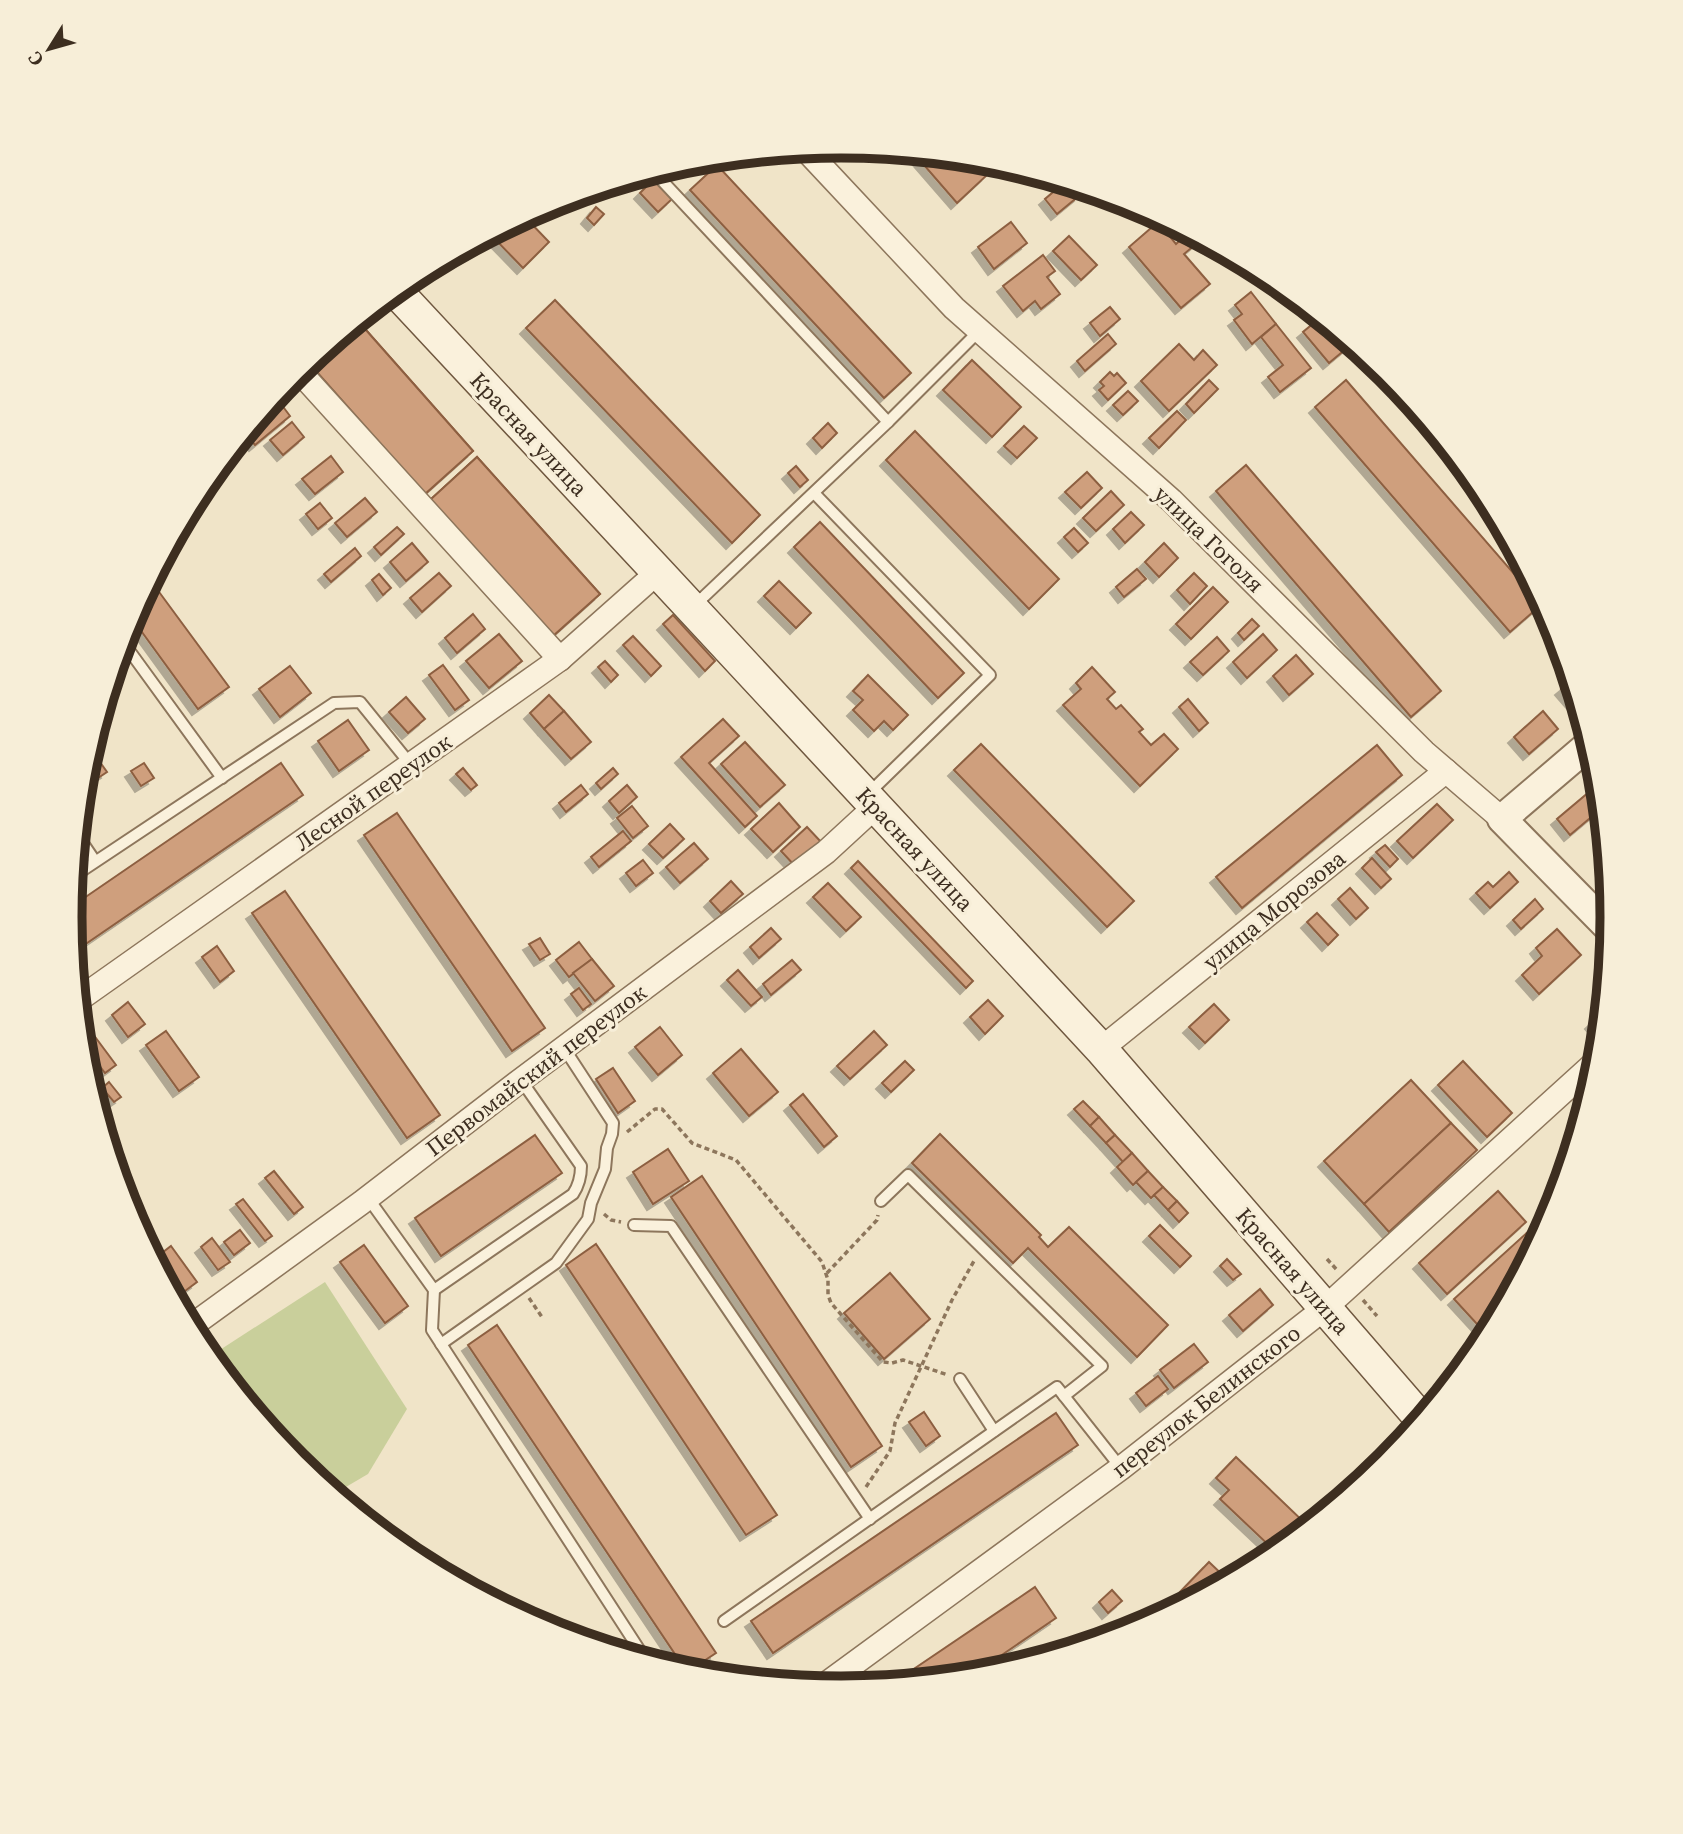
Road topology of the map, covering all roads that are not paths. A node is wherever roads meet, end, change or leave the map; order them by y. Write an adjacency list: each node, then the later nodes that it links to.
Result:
1 (814, 159): 4 (street, улица Гоголя)
2 (661, 180): 6 (lane)
3 (403, 298): 8 (main road, Красная улица)
4 (979, 331): 6 (lane); 14 (street, улица Гоголя)
5 (306, 379): 11 (street)
6 (888, 422): 7 (lane)
7 (814, 492): 9 (lane); 16 (lane)
8 (659, 572): 9 (main road, Красная улица); 11 (street, Лесной переулок)
9 (692, 608): 16 (main road, Красная улица)
10 (130, 653): 15 (lane)
11 (559, 659): 13 (street, Лесной переулок)
12 (1582, 751): 17 (street)
13 (411, 765): 15 (lane); 22 (street, Лесной переулок)
14 (1446, 771): 17 (street, улица Гоголя); 24 (street, улица Морозова)
15 (222, 778): 19 (lane)
16 (871, 801): 23 (street, Первомайский переулок); 24 (main road, Красная улица)
17 (1503, 819): 21 (street, улица Гоголя)
18 (86, 848): 19 (lane)
19 (95, 861): 20 (lane)
20 (84, 869)
21 (1601, 920)
22 (87, 994)
23 (564, 1048): 26 (street, Первомайский переулок); 33 (lane)
24 (1101, 1049): 31 (main road, Красная улица)
25 (1584, 1072): 31 (street, переулок Белинского)
26 (521, 1080): 27 (street, Первомайский переулок); 30 (lane)
27 (368, 1198): 30 (lane); 32 (street, Первомайский переулок)
28 (881, 1201): 35 (lane)
29 (634, 1225): 39 (lane)
30 (435, 1290): 33 (lane)
31 (1325, 1308): 36 (main road, Красная улица); 38 (street, переулок Белинского)
32 (199, 1321)
33 (441, 1344): 41 (lane)
34 (960, 1379): 37 (lane)
35 (1064, 1396): 37 (lane); 38 (lane)
36 (1416, 1413)
37 (994, 1431): 39 (lane)
38 (1121, 1468): 42 (street, переулок Белинского)
39 (870, 1519): 40 (lane)
40 (724, 1621)
41 (638, 1648)
42 (837, 1676)

